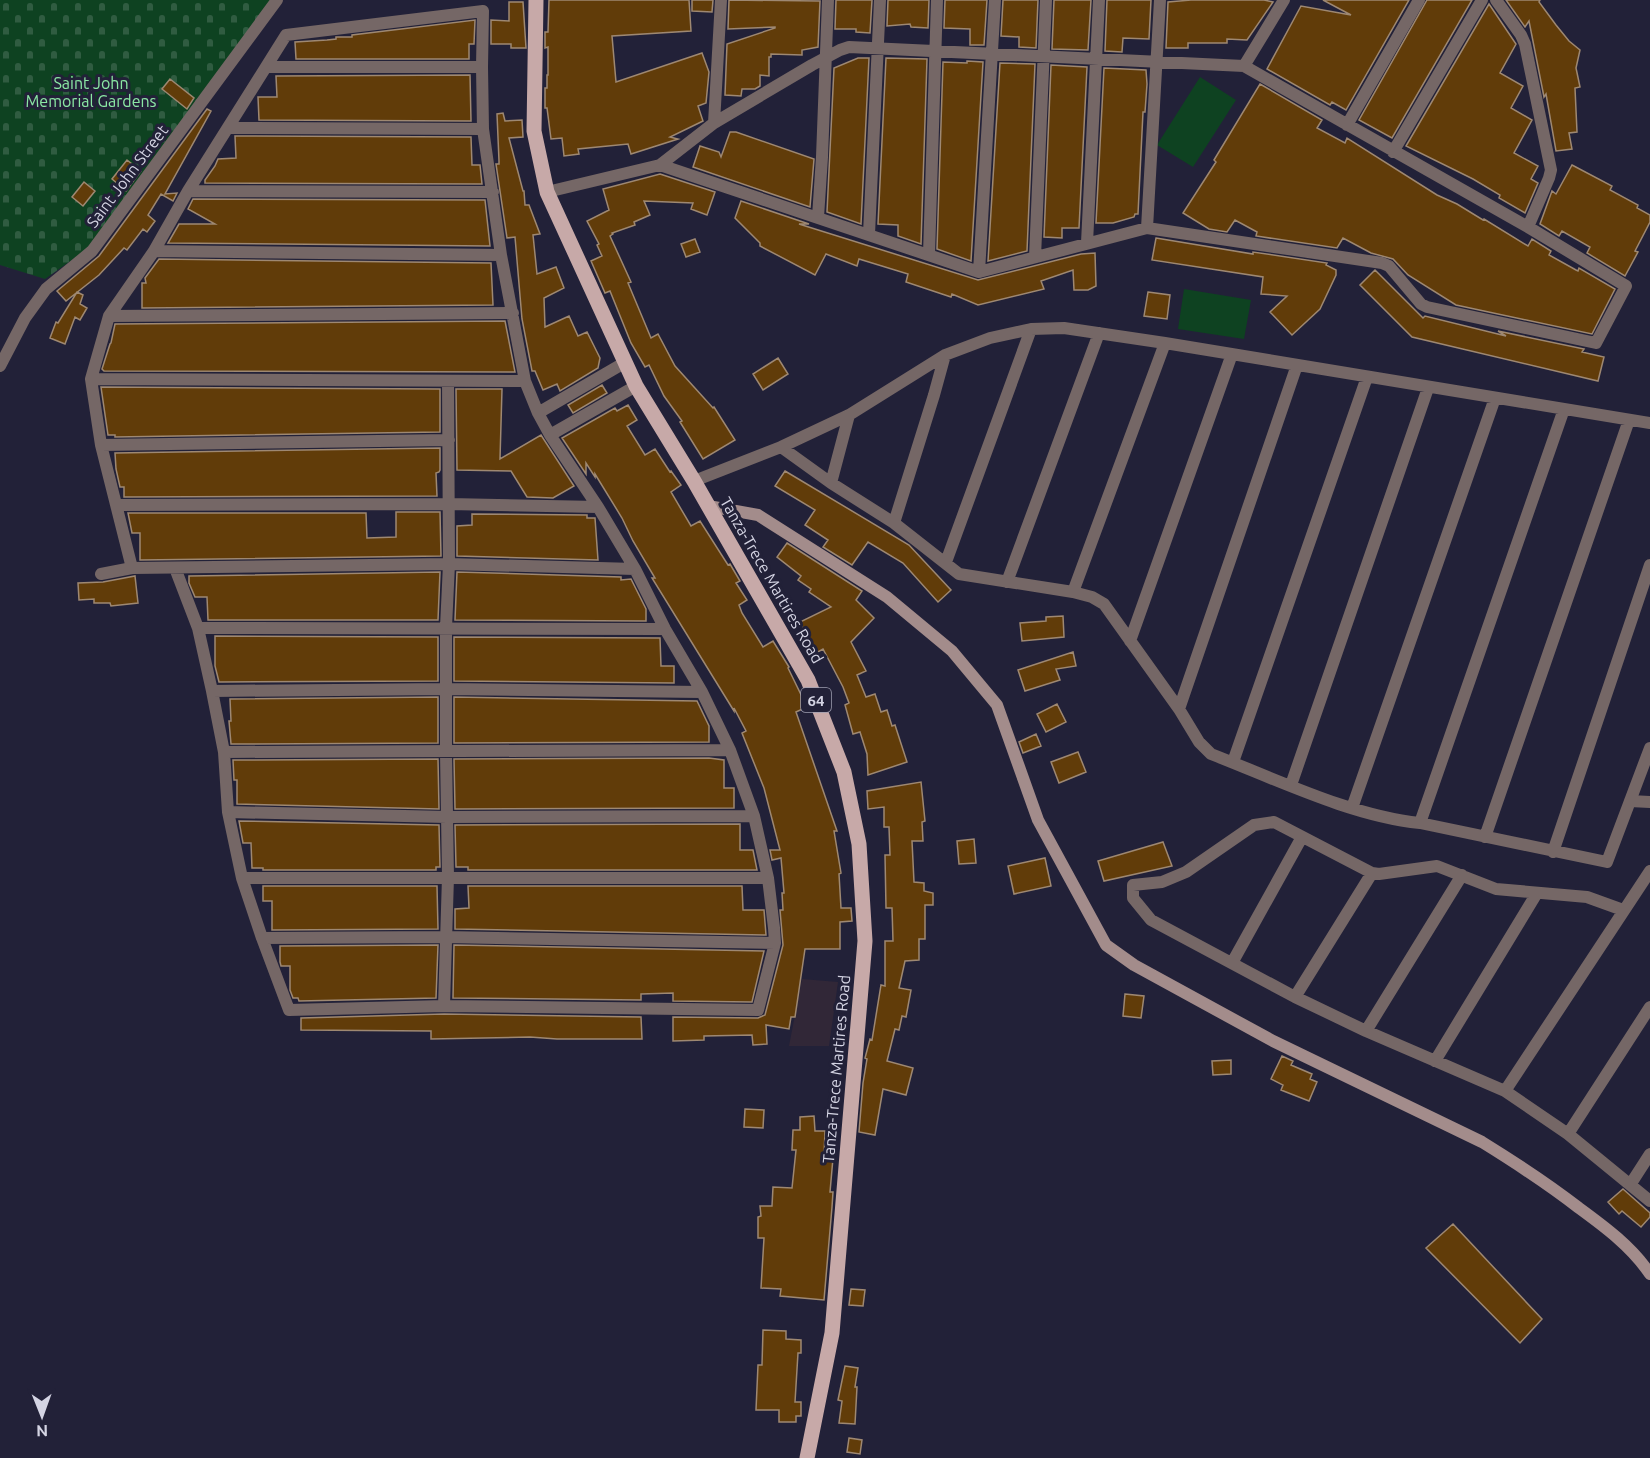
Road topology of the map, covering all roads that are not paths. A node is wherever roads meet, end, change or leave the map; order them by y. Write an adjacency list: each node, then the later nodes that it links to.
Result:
1 (277, 0): 53 (street, Saint John Street)
2 (536, 0): 33 (main road, Tanza-Trece Martires Road / 64)
3 (721, 0): 25 (street)
4 (828, 0): 19 (street)
5 (880, 0): 15 (street)
6 (937, 0): 16 (street)
7 (995, 0): 17 (street)
8 (1046, 0): 18 (street)
9 (1098, 0): 20 (street)
10 (1160, 0): 21 (street)
11 (1284, 0): 22 (street)
12 (1419, 0): 26 (street)
13 (1482, 0): 29 (street)
14 (1496, 0): 35 (street)
15 (878, 48): 16 (street); 19 (street); 37 (street)
16 (937, 51): 17 (street); 40 (street)
17 (993, 53): 18 (street); 43 (street)
18 (1042, 56): 20 (street); 42 (street)
19 (826, 58): 25 (street); 34 (street)
20 (1095, 58): 21 (street); 38 (street)
21 (1157, 62): 22 (street); 36 (street)
22 (1244, 66): 26 (street)
23 (482, 67): 24 (street); 24 (street); 28 (street)
24 (267, 68): 27 (street)
25 (714, 123): 30 (street)
26 (1347, 125): 29 (street)
27 (229, 128): 28 (street); 31 (street)
28 (483, 129): 32 (street)
29 (1393, 152): 35 (street)
30 (660, 165): 33 (street); 34 (street)
31 (188, 191): 32 (street); 39 (street)
32 (493, 192): 41 (street)
33 (547, 192): 51 (main road, Tanza-Trece Martires Road / 64)
34 (818, 217): 37 (street)
35 (1528, 227): 36 (street)
36 (1147, 228): 38 (street)
37 (869, 234): 40 (street)
38 (1087, 243): 42 (street)
39 (154, 251): 41 (street); 45 (street)
40 (929, 254): 43 (street)
41 (501, 255): 44 (street)
42 (1035, 257): 43 (street)
43 (980, 272)
44 (513, 313): 45 (street); 57 (street)
45 (109, 316): 55 (street)
46 (1031, 330): 47 (street); 50 (street); 77 (street)
47 (1099, 333): 48 (street); 84 (street)
48 (1165, 343): 49 (street); 85 (street)
49 (1232, 354): 52 (street); 89 (street)
50 (945, 356): 63 (street); 76 (street)
51 (624, 363): 58 (main road, Tanza-Trece Martires Road / 64); 62 (street)
52 (1298, 365): 54 (street); 93 (street)
53 (0, 366)
54 (1367, 377): 59 (street); 98 (street)
55 (91, 379): 56 (street); 68 (street)
56 (448, 381): 57 (street); 67 (street)
57 (525, 381): 62 (street)
58 (636, 386): 66 (street); 70 (main road, Tanza-Trece Martires Road / 64)
59 (1428, 388): 60 (street); 99 (street)
60 (1495, 398): 61 (street); 102 (street)
61 (1564, 409): 64 (street); 106 (street)
62 (538, 413): 66 (street)
63 (849, 415): 69 (street); 71 (street)
64 (1629, 420): 65 (street); 108 (street)
65 (1650, 423)
66 (550, 435): 75 (street)
67 (448, 440): 68 (street); 72 (street)
68 (101, 445): 73 (street)
69 (781, 447): 70 (street); 71 (street)
70 (694, 481): 74 (main road, Tanza-Trece Martires Road / 64)
71 (831, 483): 76 (street)
72 (449, 504): 73 (street); 75 (street); 78 (street)
73 (117, 505): 80 (street)
74 (708, 506): 132 (street); 133 (main road, Tanza-Trece Martires Road / 64)
75 (598, 507): 82 (street)
76 (894, 523): 77 (street)
77 (946, 562): 84 (street)
78 (449, 564): 81 (street); 82 (street); 86 (street)
79 (1650, 565): 109 (street)
80 (132, 568): 81 (street); 83 (street)
81 (175, 568): 87 (street)
82 (635, 569): 88 (street)
83 (101, 574)
84 (1007, 582): 85 (street)
85 (1073, 592): 89 (street)
86 (446, 627): 87 (street); 88 (street); 90 (street)
87 (198, 628): 91 (street)
88 (665, 628): 92 (street)
89 (1130, 641): 93 (street)
90 (446, 689): 91 (street); 92 (street); 97 (street)
91 (212, 691): 96 (street)
92 (702, 692): 95 (street)
93 (1179, 709): 98 (street)
94 (1650, 748): 100 (street)
95 (730, 750): 97 (street); 104 (street)
96 (224, 752): 97 (street); 103 (street)
97 (446, 753): 105 (street)
98 (1233, 762): 99 (street)
99 (1291, 785): 102 (street)
100 (1630, 801): 101 (street); 109 (street)
101 (1650, 802)
102 (1352, 808): 106 (street)
103 (228, 812): 105 (street); 114 (street)
104 (754, 816): 105 (street); 115 (street)
105 (447, 817): 113 (street)
106 (1420, 823): 108 (street)
107 (1302, 837): 111 (street); 121 (street); 121 (street)
108 (1485, 837): 109 (street)
109 (1553, 852)
110 (1650, 871): 117 (street)
111 (1372, 873): 112 (street); 122 (street)
112 (1462, 875): 116 (street); 125 (street)
113 (448, 877): 114 (street); 115 (street); 118 (street)
114 (242, 878): 119 (street)
115 (768, 878): 120 (street)
116 (1537, 893): 117 (street); 126 (street)
117 (1623, 910): 127 (street)
118 (445, 937): 119 (street); 120 (street); 123 (street)
119 (262, 938): 123 (street)
120 (775, 943): 123 (street)
121 (1232, 963): 122 (street)
122 (1295, 997): 125 (street)
123 (444, 1006)
124 (1650, 1007): 128 (street)
125 (1366, 1030): 126 (street)
126 (1435, 1061): 127 (street)
127 (1505, 1091): 128 (street)
128 (1568, 1134): 130 (street)
129 (1650, 1154): 130 (street)
130 (1630, 1185): 131 (street)
131 (1650, 1201)
132 (1650, 1274)
133 (807, 1458)

